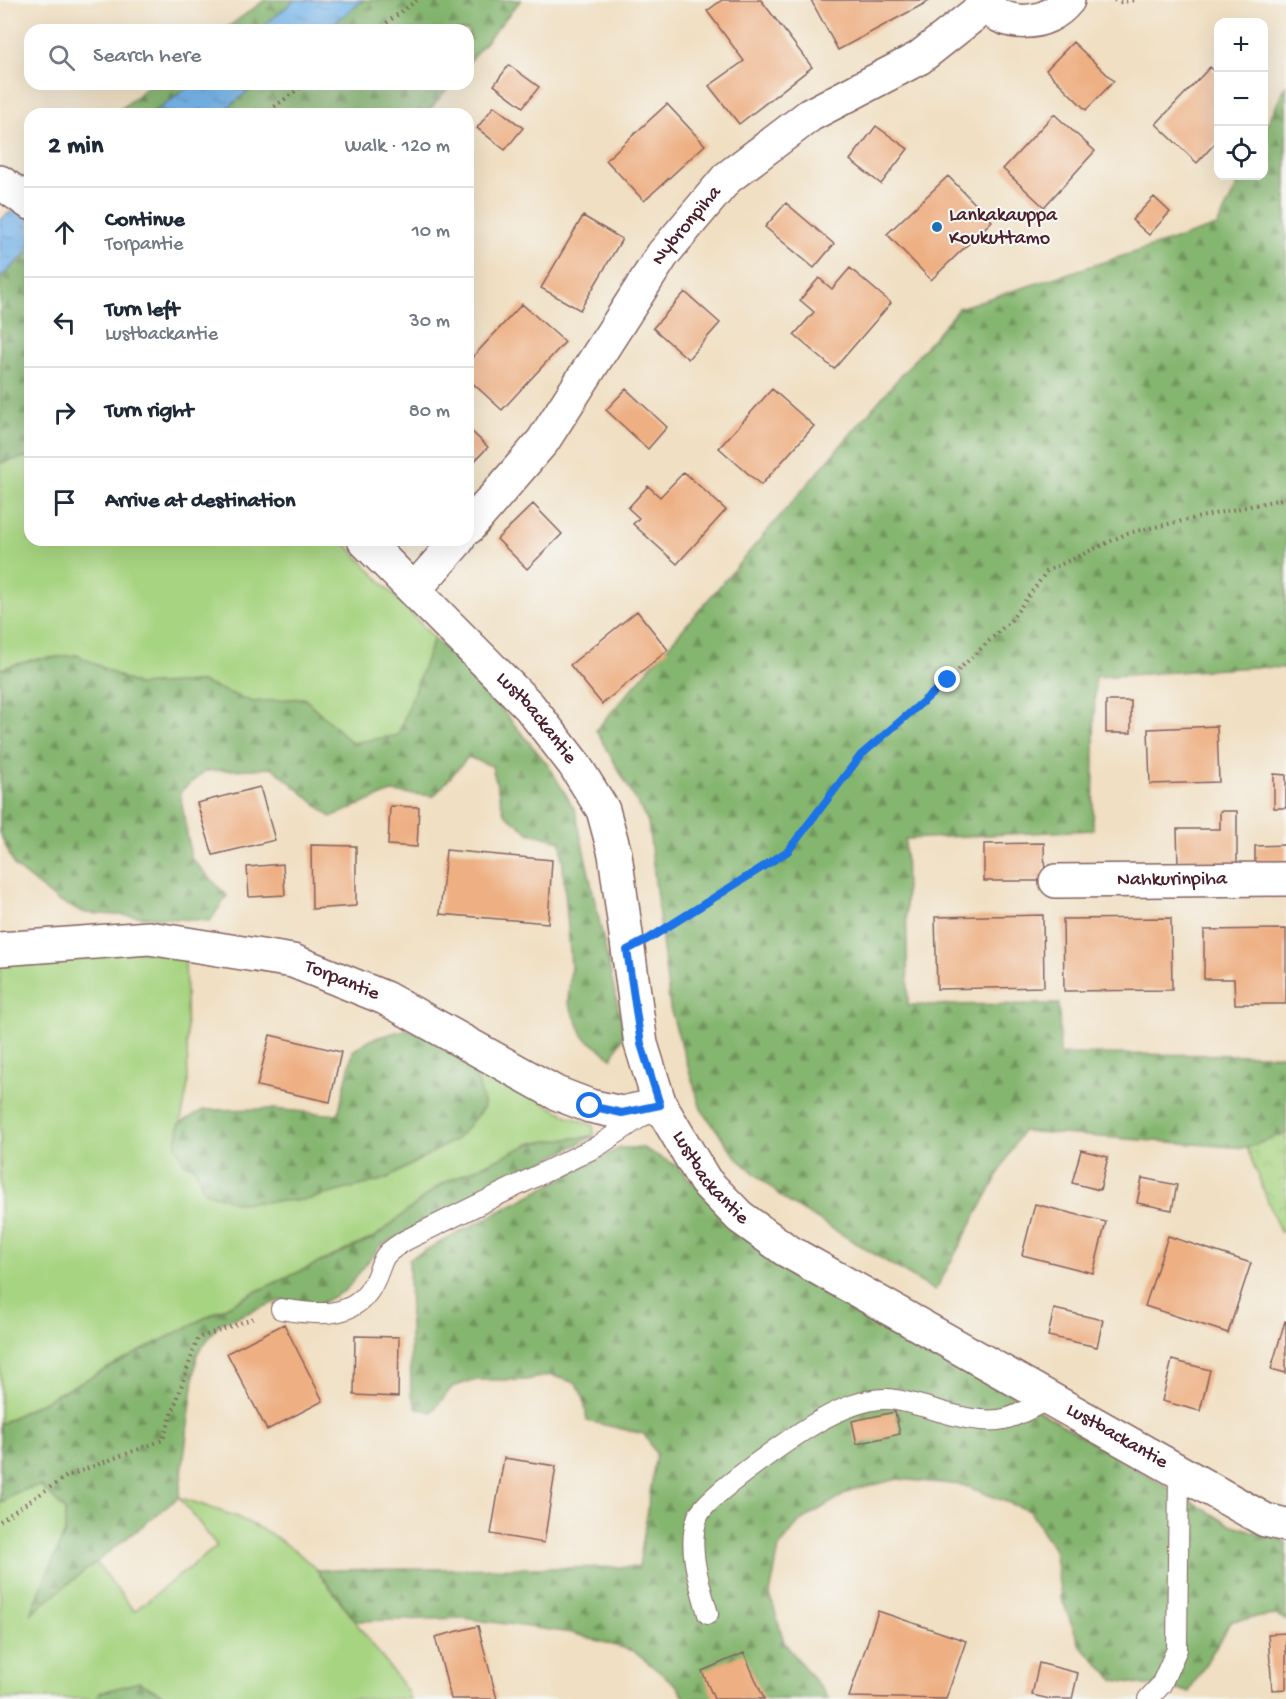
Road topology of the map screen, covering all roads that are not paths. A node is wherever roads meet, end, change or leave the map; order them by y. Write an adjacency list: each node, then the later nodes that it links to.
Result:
1 (1068, 0): 2 (street, Nybronpiha)
2 (983, 3): 5 (street, Nybronpiha)
3 (0, 182): 4 (street)
4 (24, 199)
5 (474, 521)
6 (370, 546): 8 (street, Lustbackantie)
7 (453, 546): 8 (street)
8 (415, 589): 12 (street, Lustbackantie)
9 (1286, 879): 10 (street, Nahkurinpiha)
10 (1056, 881)
11 (0, 949): 12 (street, Torpantie)
12 (660, 1105): 13 (lane); 14 (street, Lustbackantie)
13 (281, 1309)
14 (1049, 1399): 15 (street, Lustbackantie); 17 (lane)
15 (1179, 1472): 16 (street, Lustbackantie); 18 (lane)
16 (1286, 1526)
17 (708, 1614)
18 (1148, 1699)

